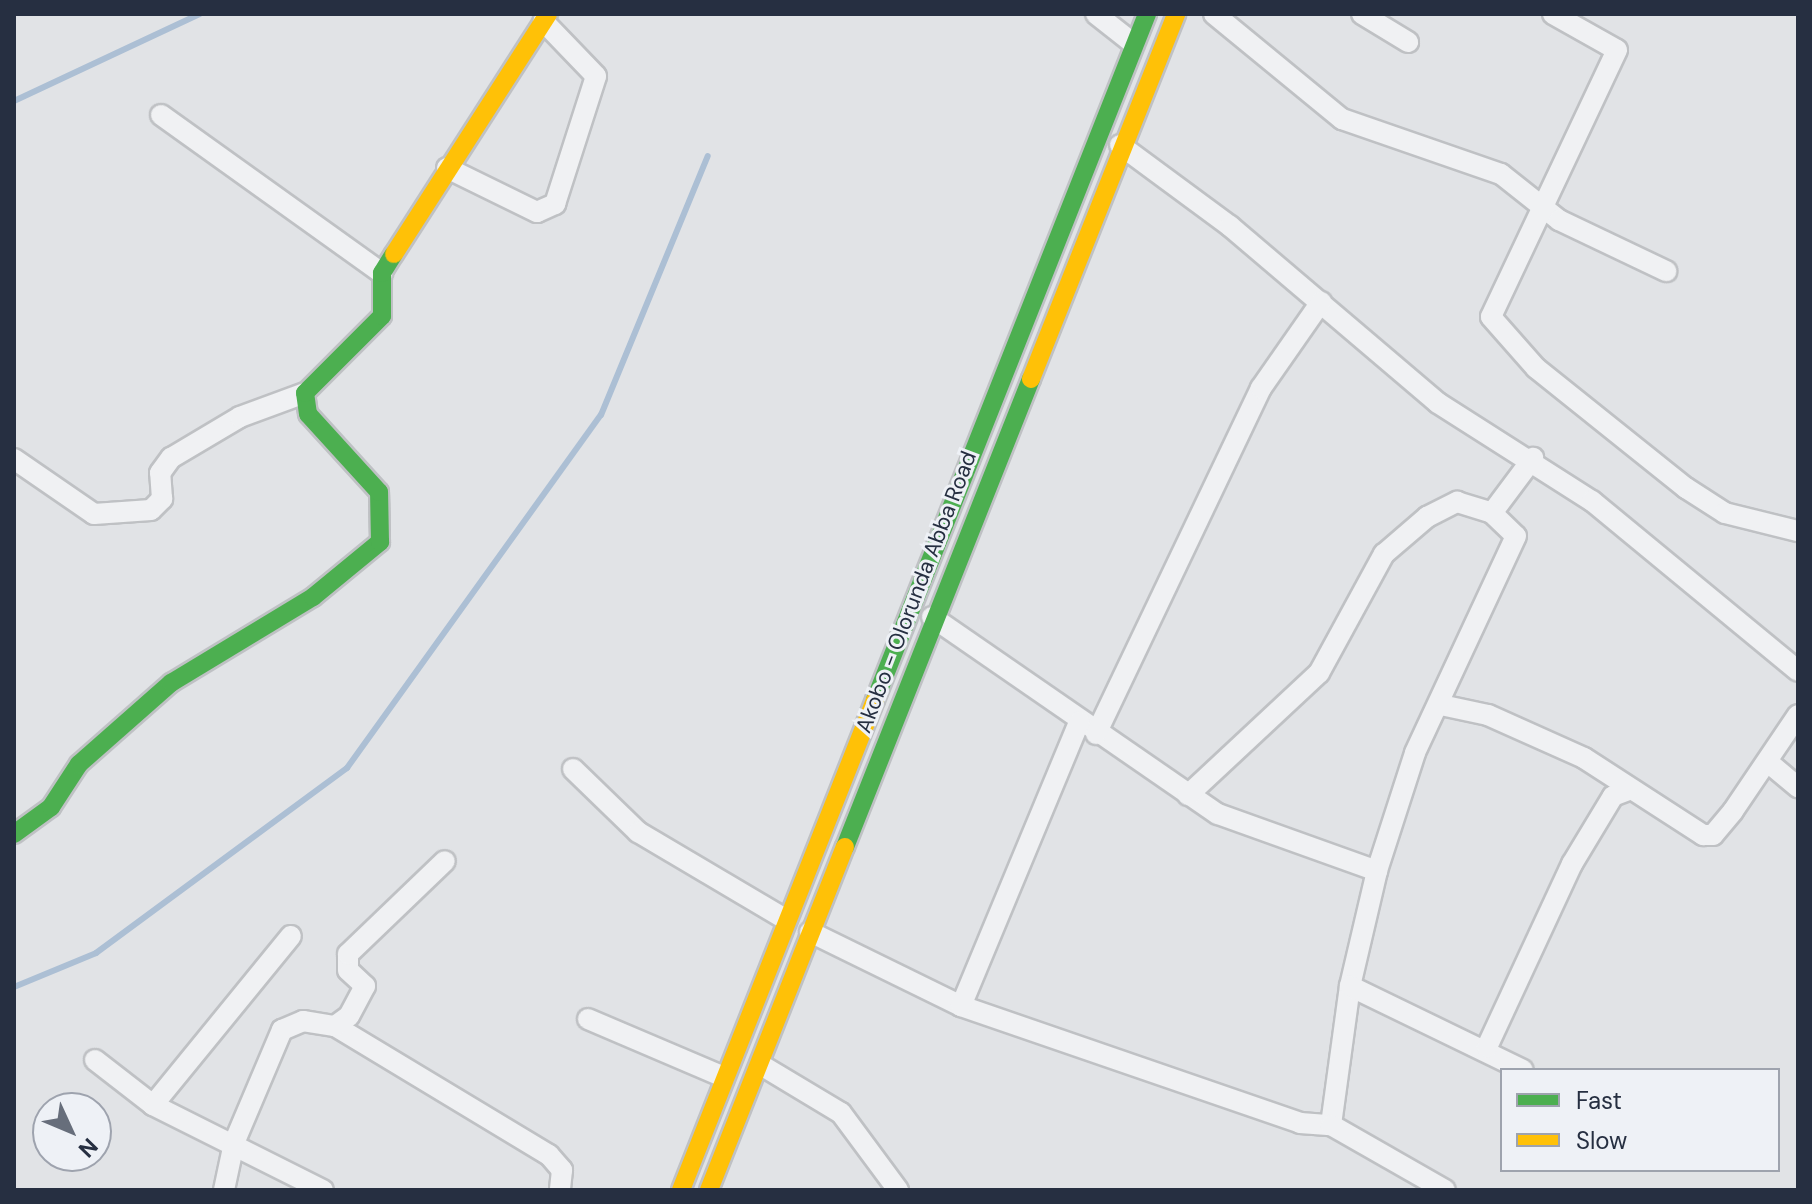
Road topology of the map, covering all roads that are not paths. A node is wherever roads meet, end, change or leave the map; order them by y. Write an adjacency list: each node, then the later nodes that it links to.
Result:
1 (1096, 14): 9 (street)
2 (1147, 14): 9 (main road, Akobo - Olorunda Abba Road)
3 (1176, 14): 11 (main road, Akobo - Olorunda Abba Road)
4 (1214, 14): 13 (street)
5 (1362, 14): 8 (street)
6 (1553, 14): 13 (street)
7 (545, 17): 12 (main road); 12 (street)
8 (1408, 42)
9 (1134, 44): 35 (main road, Akobo - Olorunda Abba Road)
10 (161, 115): 15 (street)
11 (1120, 145): 16 (street); 22 (main road, Akobo - Olorunda Abba Road)
12 (447, 168): 15 (main road)
13 (1544, 211): 14 (street); 21 (street)
14 (1666, 271)
15 (382, 273): 17 (main road)
16 (1321, 302): 18 (street); 26 (street)
17 (305, 393): 19 (street); 32 (main road)
18 (1533, 458): 20 (street); 23 (street)
19 (14, 459)
20 (1492, 513): 24 (street); 31 (street)
21 (1797, 529)
22 (932, 617): 26 (street); 36 (main road, Akobo - Olorunda Abba Road)
23 (1798, 671)
24 (1441, 705): 30 (street); 34 (street)
25 (1798, 715): 27 (street)
26 (1087, 728): 31 (street); 39 (street)
27 (1769, 763): 29 (street); 30 (street)
28 (573, 769): 35 (street)
29 (1798, 787)
30 (1622, 793): 42 (street)
31 (1188, 795): 34 (street)
32 (14, 834)
33 (445, 861): 41 (street)
34 (1377, 871): 38 (street)
35 (785, 919): 46 (main road, Akobo - Olorunda Abba Road)
36 (810, 932): 39 (street); 44 (main road, Akobo - Olorunda Abba Road)
37 (291, 936): 47 (street)
38 (1350, 986): 42 (street); 49 (street)
39 (961, 1006): 49 (street)
40 (588, 1019): 46 (street)
41 (335, 1026): 51 (street); 54 (street)
42 (1487, 1047): 45 (street)
43 (95, 1060): 47 (street)
44 (761, 1065): 50 (main road, Akobo - Olorunda Abba Road); 57 (street)
45 (1520, 1068)
46 (724, 1077): 48 (main road, Akobo - Olorunda Abba Road)
47 (153, 1105): 51 (street)
48 (706, 1122): 50 (main road); 55 (main road, Akobo - Olorunda Abba Road)
49 (1331, 1125): 58 (street)
50 (734, 1133): 56 (main road, Akobo - Olorunda Abba Road)
51 (234, 1143): 52 (street); 53 (street)
52 (224, 1190)
53 (323, 1190)
54 (560, 1190)
55 (681, 1190)
56 (709, 1190)
57 (898, 1190)
58 (1445, 1190)

